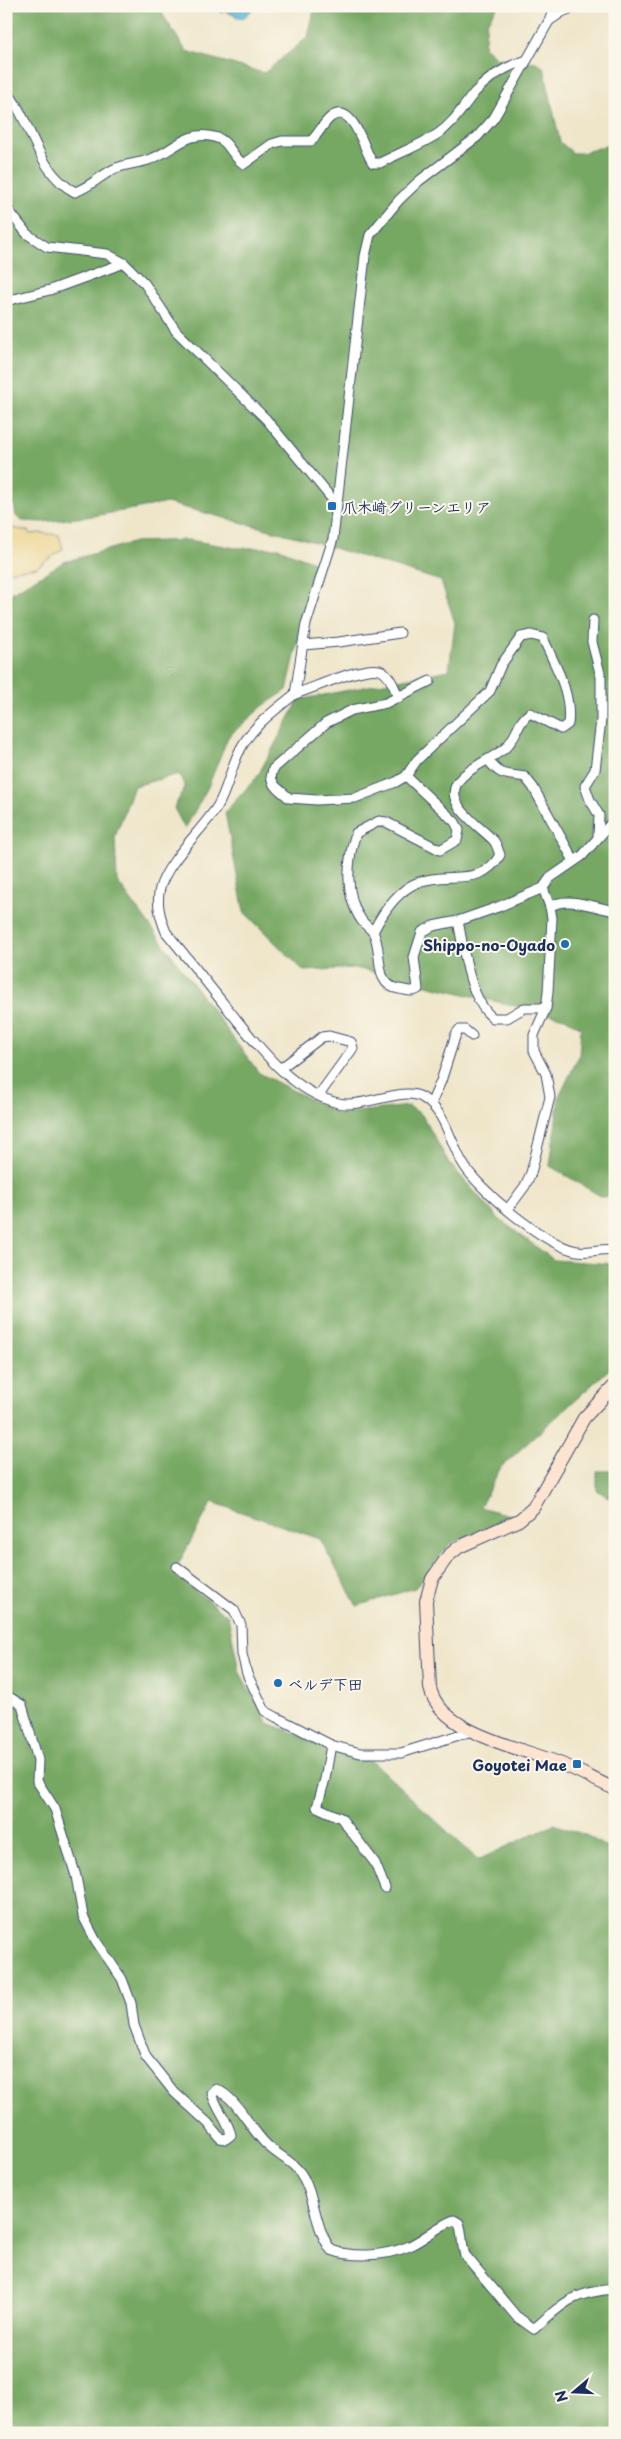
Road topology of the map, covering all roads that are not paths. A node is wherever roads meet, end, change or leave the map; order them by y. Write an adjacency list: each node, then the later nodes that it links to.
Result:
1 (555, 6): 3 (street)
2 (577, 6): 3 (street)
3 (549, 21): 4 (street)
4 (527, 60): 5 (street); 9 (street)
5 (6, 91)
6 (6, 207): 7 (street)
7 (124, 263): 8 (street); 9 (street)
8 (6, 301)
9 (336, 504): 12 (street)
10 (593, 620): 19 (street)
11 (400, 633): 12 (street)
12 (303, 645): 14 (street)
13 (430, 681): 15 (street)
14 (295, 694): 15 (street); 28 (street)
15 (399, 698): 17 (street)
16 (488, 760): 17 (street); 20 (street); 25 (street)
17 (406, 776): 25 (street)
18 (615, 819): 19 (street)
19 (598, 836): 20 (street)
20 (574, 862): 21 (street)
21 (543, 888): 22 (street); 24 (street)
22 (550, 907): 23 (street); 26 (street)
23 (615, 911)
24 (458, 920): 25 (street); 26 (street)
25 (373, 932)
26 (546, 1008): 31 (street)
27 (472, 1036): 30 (street)
28 (281, 1068): 29 (street); 29 (street)
29 (319, 1095): 30 (street)
30 (431, 1104): 31 (street)
31 (508, 1209): 32 (street)
32 (615, 1250)
33 (615, 1385): 36 (main road)
34 (177, 1567): 37 (street)
35 (6, 1695): 40 (street)
36 (472, 1731): 37 (street); 38 (main road)
37 (331, 1745): 39 (street)
38 (615, 1789)
39 (384, 1888)
40 (615, 2289)

